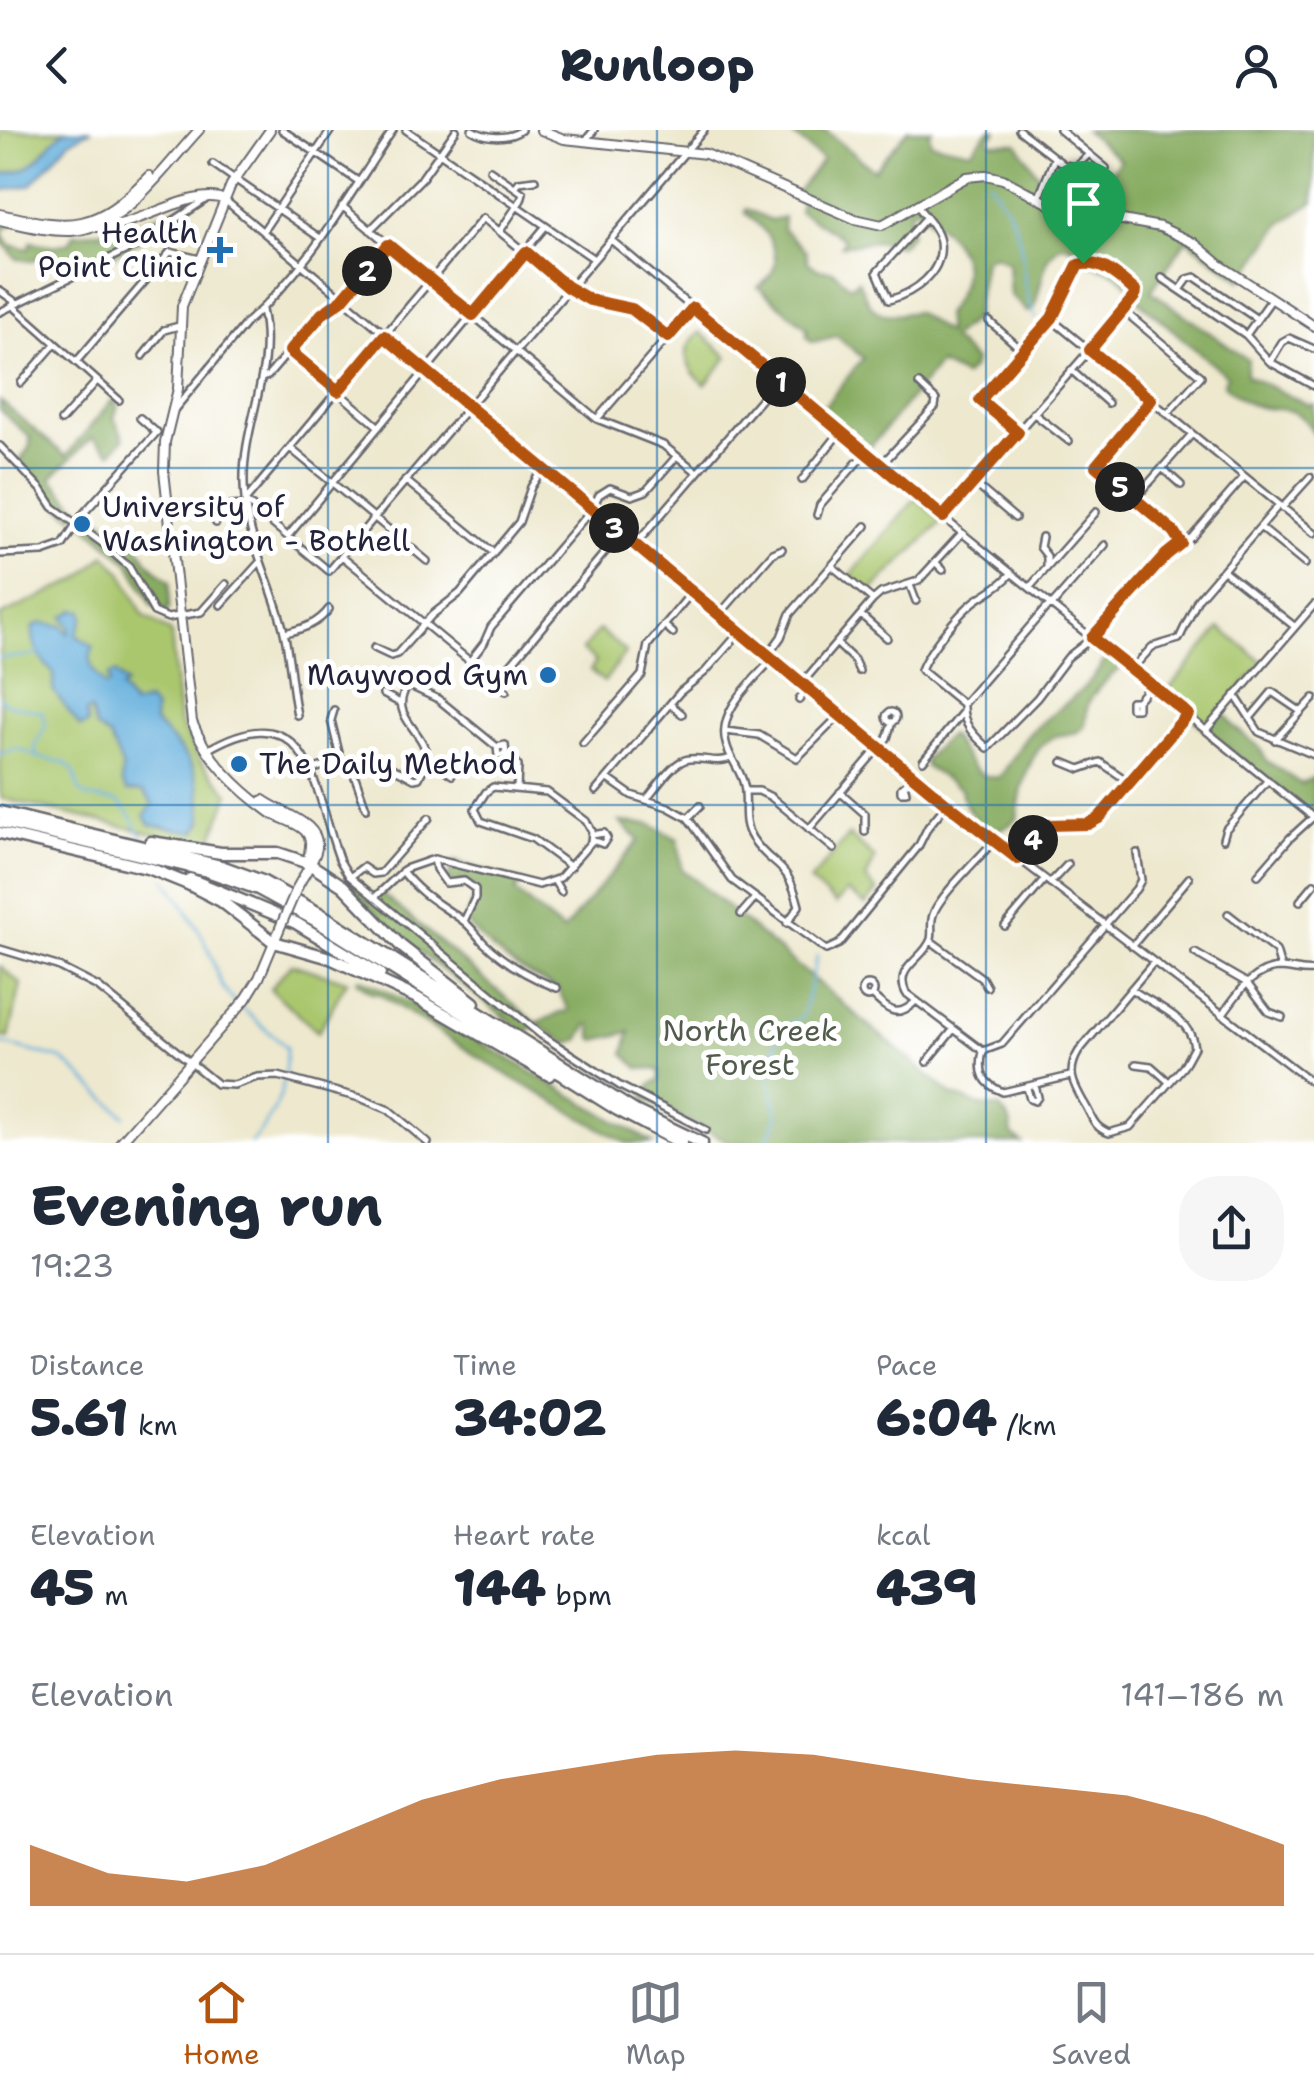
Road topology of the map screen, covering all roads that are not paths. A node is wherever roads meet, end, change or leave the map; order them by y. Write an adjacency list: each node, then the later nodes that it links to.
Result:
1 (197, 130): 34 (main road)
2 (270, 130): 24 (main road)
3 (282, 130): 17 (street)
4 (331, 130): 17 (street)
5 (394, 130): 26 (street)
6 (406, 130): 18 (street)
7 (456, 130): 18 (street)
8 (472, 130): 9 (street)
9 (520, 130)
10 (542, 130): 15 (main road)
11 (594, 130): 15 (street)
12 (704, 130): 16 (street)
13 (1019, 130): 20 (street)
14 (1060, 130): 19 (street)
15 (584, 141): 16 (main road)
16 (687, 150): 32 (main road); 44 (street)
17 (316, 152): 26 (street); 33 (street)
18 (440, 154): 31 (street); 40 (street)
19 (1089, 154): 20 (street); 22 (street)
20 (1054, 158): 29 (street)
21 (213, 164): 24 (street)
22 (1106, 168)
23 (490, 170): 27 (street)
24 (235, 180): 28 (main road); 33 (street)
25 (535, 180): 27 (street)
26 (359, 182): 30 (street)
27 (516, 186): 31 (street)
28 (218, 198): 37 (main road); 42 (street); 47 (main road); 57 (street)
29 (1037, 200): 32 (main road); 56 (main road)
30 (342, 206): 40 (street); 43 (street)
31 (517, 206): 39 (street); 41 (street)
32 (918, 207): 36 (street)
33 (278, 209): 42 (street); 43 (street)
34 (116, 212): 35 (main road); 37 (main road); 38 (main road)
35 (0, 217): 38 (main road)
36 (926, 218): 36 (street)
37 (128, 224): 38 (main road)
38 (91, 227)
39 (545, 227): 46 (street); 48 (street)
40 (370, 230): 45 (street)
41 (500, 231): 46 (street); 51 (street)
42 (262, 232): 49 (street)
43 (320, 238): 49 (street)
44 (611, 240): 48 (street); 58 (street)
45 (388, 245): 51 (street); 55 (street)
46 (526, 252): 52 (street); 62 (street)
47 (200, 259): 66 (main road); 78 (street)
48 (594, 259): 52 (street)
49 (300, 265): 55 (street); 59 (street)
50 (1162, 278): 54 (street)
51 (432, 280): 62 (street); 69 (street)
52 (567, 287): 70 (street); 72 (street)
53 (0, 290): 57 (street)
54 (1180, 290): 64 (street); 68 (street)
55 (342, 300): 69 (street); 75 (street)
56 (1271, 300): 64 (street); 67 (main road)
57 (14, 304): 61 (street); 71 (street)
58 (693, 308): 70 (street); 83 (street)
59 (262, 310): 82 (street); 88 (street)
60 (1124, 310): 63 (street); 73 (street); 97 (street)
61 (0, 312)
62 (473, 315): 72 (street); 80 (street)
63 (1052, 318): 73 (street); 76 (street)
64 (1257, 319): 68 (street)
65 (989, 321): 76 (street)
66 (179, 326): 77 (street); 89 (main road)
67 (1314, 326)
68 (1246, 335): 79 (street)
69 (384, 336): 80 (street); 90 (street)
70 (668, 337): 99 (street)
71 (56, 344): 78 (street); 85 (street)
72 (515, 350): 94 (street); 99 (street)
73 (1090, 350): 81 (street); 92 (street)
74 (1314, 350): 79 (street)
75 (290, 351): 82 (street); 90 (street)
76 (1023, 351): 103 (street)
77 (143, 356)
78 (76, 362): 84 (street)
79 (1270, 362): 87 (street)
80 (426, 370): 94 (street); 101 (street)
81 (1071, 370): 93 (street); 96 (street)
82 (262, 378): 123 (street)
83 (778, 379): 102 (street); 114 (street)
84 (97, 380): 91 (street); 100 (street)
85 (21, 383)
86 (919, 384): 111 (street)
87 (1314, 386)
88 (192, 388): 89 (street); 95 (street)
89 (178, 389): 95 (main road)
90 (338, 391): 101 (street); 108 (street)
91 (118, 400)
92 (1151, 400): 97 (street); 122 (street)
93 (1108, 404)
94 (468, 405): 112 (street); 117 (street)
95 (174, 410): 104 (main road)
96 (1034, 413): 103 (street); 106 (street)
97 (1167, 414): 105 (street)
98 (140, 418): 104 (street)
99 (598, 419): 110 (street)
100 (61, 420)
101 (379, 427): 120 (street)
102 (841, 431): 109 (street); 118 (street)
103 (1018, 432): 119 (street)
104 (162, 434): 132 (street); 168 (main road)
105 (1192, 434): 113 (street); 115 (street)
106 (1069, 442)
107 (0, 446): 132 (street)
108 (290, 448): 120 (street); 123 (street)
109 (866, 452): 111 (street); 127 (street)
110 (677, 456): 114 (street); 125 (street)
111 (881, 465): 128 (street)
112 (543, 468): 125 (street); 144 (street)
113 (1162, 468): 121 (street); 122 (street)
114 (697, 472): 141 (street)
115 (1244, 477): 124 (street); 140 (street)
116 (1310, 477): 124 (street)
117 (406, 480): 129 (street); 144 (street)
118 (802, 480)
119 (974, 483): 128 (street); 130 (street)
120 (332, 484): 129 (street); 138 (street)
121 (1181, 485)
122 (1135, 499): 140 (street)
123 (245, 503): 131 (street); 138 (street); 148 (street)
124 (1280, 507): 134 (street); 136 (street)
125 (592, 509): 137 (street); 182 (street)
126 (1096, 512): 152 (street)
127 (817, 514)
128 (943, 517): 135 (street)
129 (374, 518): 146 (street); 147 (street)
130 (1015, 518)
131 (216, 522)
132 (77, 524): 145 (street); 168 (street)
133 (866, 526): 151 (street)
134 (1260, 528): 150 (street); 154 (street)
135 (962, 532): 149 (street); 155 (street)
136 (1314, 533)
137 (621, 534): 141 (street); 187 (street)
138 (287, 536): 146 (street)
139 (1042, 538): 152 (street)
140 (1181, 543): 178 (street)
141 (636, 544): 159 (street)
142 (1105, 545): 163 (street)
143 (782, 549): 166 (street)
144 (494, 553): 169 (street)
145 (0, 554)
146 (342, 556): 169 (street)
147 (427, 561)
148 (260, 562): 162 (street); 175 (street)
149 (936, 563): 153 (street); 157 (street)
150 (1305, 564)
151 (832, 566): 160 (street); 181 (street)
152 (1046, 568): 158 (street)
153 (943, 570)
154 (1222, 570): 171 (street); 184 (street)
155 (1012, 573): 158 (street); 172 (street)
156 (226, 584): 168 (street)
157 (910, 586): 160 (street); 161 (street)
158 (1030, 587): 163 (street)
159 (692, 592): 166 (street); 170 (street)
160 (873, 600): 167 (street)
161 (916, 601)
162 (222, 605)
163 (1052, 606): 178 (street); 198 (street)
164 (1313, 609): 171 (street)
165 (329, 610): 175 (street)
166 (720, 615): 173 (street)
167 (861, 615): 177 (street); 179 (street)
168 (179, 616): 213 (main road)
169 (425, 624): 180 (street); 182 (street)
170 (664, 625): 174 (street); 211 (street)
171 (1294, 626): 192 (street)
172 (950, 630): 176 (street); 183 (street)
173 (740, 632): 181 (street); 197 (street)
174 (673, 633)
175 (284, 634): 204 (street)
176 (957, 636)
177 (888, 638)
178 (1092, 638): 184 (street); 201 (street)
179 (836, 643): 185 (street); 188 (street)
180 (374, 648)
181 (770, 657): 188 (street); 208 (street)
182 (470, 661): 187 (street)
183 (921, 670): 186 (street); 198 (street)
184 (1131, 670): 189 (street)
185 (860, 672)
186 (913, 673)
187 (496, 682): 190 (street)
188 (806, 685): 194 (street); 205 (street)
189 (1150, 685): 195 (street); 203 (street)
190 (506, 691)
191 (383, 694): 196 (street)
192 (1235, 694): 206 (street); 209 (street)
193 (1314, 698): 200 (street)
194 (799, 700)
195 (1137, 701)
196 (400, 703): 215 (street); 228 (street)
197 (670, 704): 202 (street); 224 (street)
198 (963, 704): 201 (street)
199 (334, 710): 218 (street)
200 (1300, 711): 206 (street); 210 (street)
201 (962, 713): 219 (street)
202 (682, 714)
203 (1188, 714): 209 (street); 226 (street)
204 (297, 715)
205 (840, 715): 208 (street); 212 (street)
206 (1251, 717): 210 (street)
207 (892, 722): 212 (street)
208 (725, 730): 216 (street)
209 (1206, 730): 225 (street)
210 (1275, 740): 214 (street)
211 (584, 743)
212 (879, 746): 223 (street); 231 (street)
213 (207, 750): 221 (street); 252 (main road)
214 (1313, 753)
215 (428, 758): 217 (street); 222 (street)
216 (731, 758): 230 (street); 232 (street)
217 (349, 760): 218 (street); 235 (street)
218 (340, 761): 221 (street)
219 (923, 761)
220 (1062, 762): 226 (street)
221 (310, 770): 257 (street)
222 (452, 776)
223 (914, 777): 227 (street); 233 (street)
224 (607, 778): 229 (street); 232 (street)
225 (1268, 780): 239 (street); 245 (street)
226 (1128, 782): 251 (street)
227 (905, 788)
228 (518, 789): 243 (street); 254 (street)
229 (596, 791)
230 (745, 791): 240 (street); 269 (street)
231 (840, 792): 240 (street); 241 (street)
232 (646, 800): 238 (street)
233 (947, 804): 246 (street); 269 (street)
234 (700, 806): 238 (street)
235 (366, 808)
236 (0, 818): 249 (highway); 249 (highway)
237 (429, 818): 257 (street)
238 (688, 818): 264 (street)
239 (1314, 818): 256 (street)
240 (810, 829): 247 (street)
241 (864, 832)
242 (0, 833): 249 (highway)
243 (592, 837): 244 (street); 254 (street)
244 (608, 838)
245 (1222, 840)
246 (994, 841): 251 (street); 272 (street)
247 (834, 849)
248 (1137, 853): 270 (street)
249 (154, 859): 252 (highway); 273 (highway); 287 (highway); 292 (highway); 302 (highway); 307 (highway); 308 (highway)
250 (434, 859): 255 (street); 260 (street); 268 (street)
251 (1018, 859): 259 (street)
252 (308, 863): 273 (main road, bridge); 292 (highway)
253 (1068, 864): 259 (street)
254 (571, 867): 260 (street)
255 (402, 871): 263 (street); 268 (street)
256 (1258, 874)
257 (350, 877): 263 (street)
258 (1189, 878): 274 (street)
259 (1048, 881): 270 (street); 271 (street)
260 (556, 882): 262 (street)
261 (1314, 884): 265 (street)
262 (561, 892)
263 (375, 897): 303 (street)
264 (754, 899): 266 (street); 269 (street)
265 (1300, 901)
266 (742, 914)
267 (1228, 914): 280 (street)
268 (464, 921): 284 (street)
269 (787, 923)
270 (1106, 925): 274 (street); 293 (street)
271 (1005, 926)
272 (931, 941): 278 (street); 283 (street)
273 (274, 942): 287 (highway); 295 (main road)
274 (1132, 946): 279 (street)
275 (0, 949): 295 (street)
276 (1195, 953): 282 (street)
277 (905, 958): 278 (street)
278 (912, 963): 288 (street)
279 (1154, 963): 285 (street); 289 (street)
280 (1281, 968): 281 (street); 282 (street)
281 (1314, 971)
282 (1247, 983): 289 (street); 290 (street)
283 (987, 987)
284 (557, 988)
285 (1131, 989): 297 (street); 298 (street)
286 (873, 996): 288 (street)
287 (417, 998): 302 (highway)
288 (916, 1000): 291 (street)
289 (1222, 1015): 299 (street)
290 (1282, 1018)
291 (953, 1030): 293 (street); 294 (street)
292 (514, 1035): 308 (highway)
293 (983, 1052): 301 (street)
294 (928, 1062)
295 (190, 1063): 304 (main road); 305 (street)
296 (1136, 1064): 298 (street)
297 (1071, 1076): 298 (street); 300 (street)
298 (1169, 1082)
299 (1314, 1084)
300 (1035, 1086): 301 (street); 301 (street)
301 (1027, 1088)
302 (598, 1102): 306 (highway)
303 (706, 1130)
304 (120, 1143)
305 (428, 1143)
306 (671, 1143)
307 (681, 1143)
308 (698, 1143)

